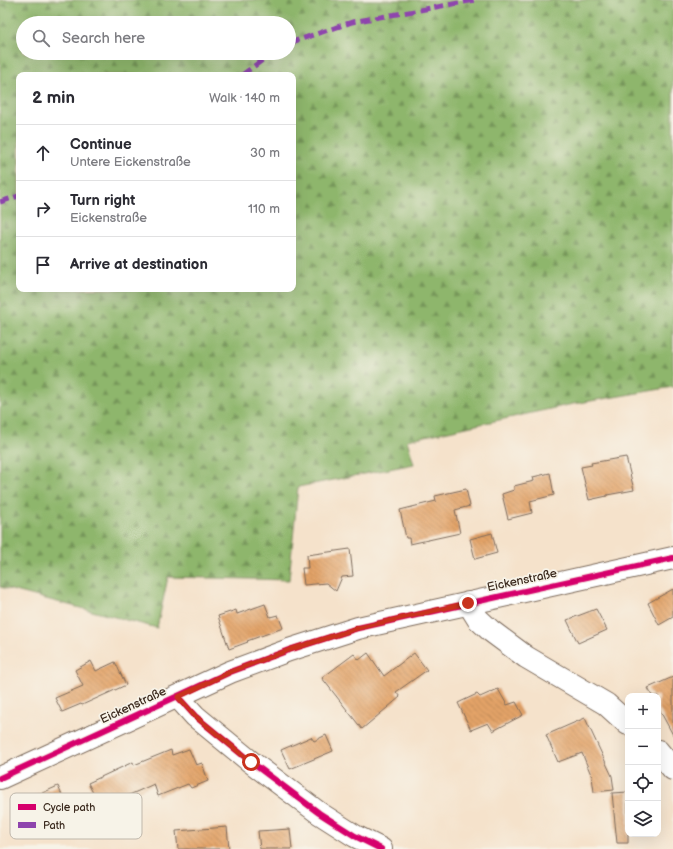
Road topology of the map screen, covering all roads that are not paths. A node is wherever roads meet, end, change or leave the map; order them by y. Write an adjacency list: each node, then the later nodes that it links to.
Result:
1 (673, 558): 2 (street, Eickenstraße)
2 (468, 603): 3 (street, Eickenstraße); 4 (street)
3 (178, 697): 7 (street, Eickenstraße); 8 (street)
4 (625, 721)
5 (661, 755): 6 (street)
6 (673, 769)
7 (0, 778)
8 (381, 849)

